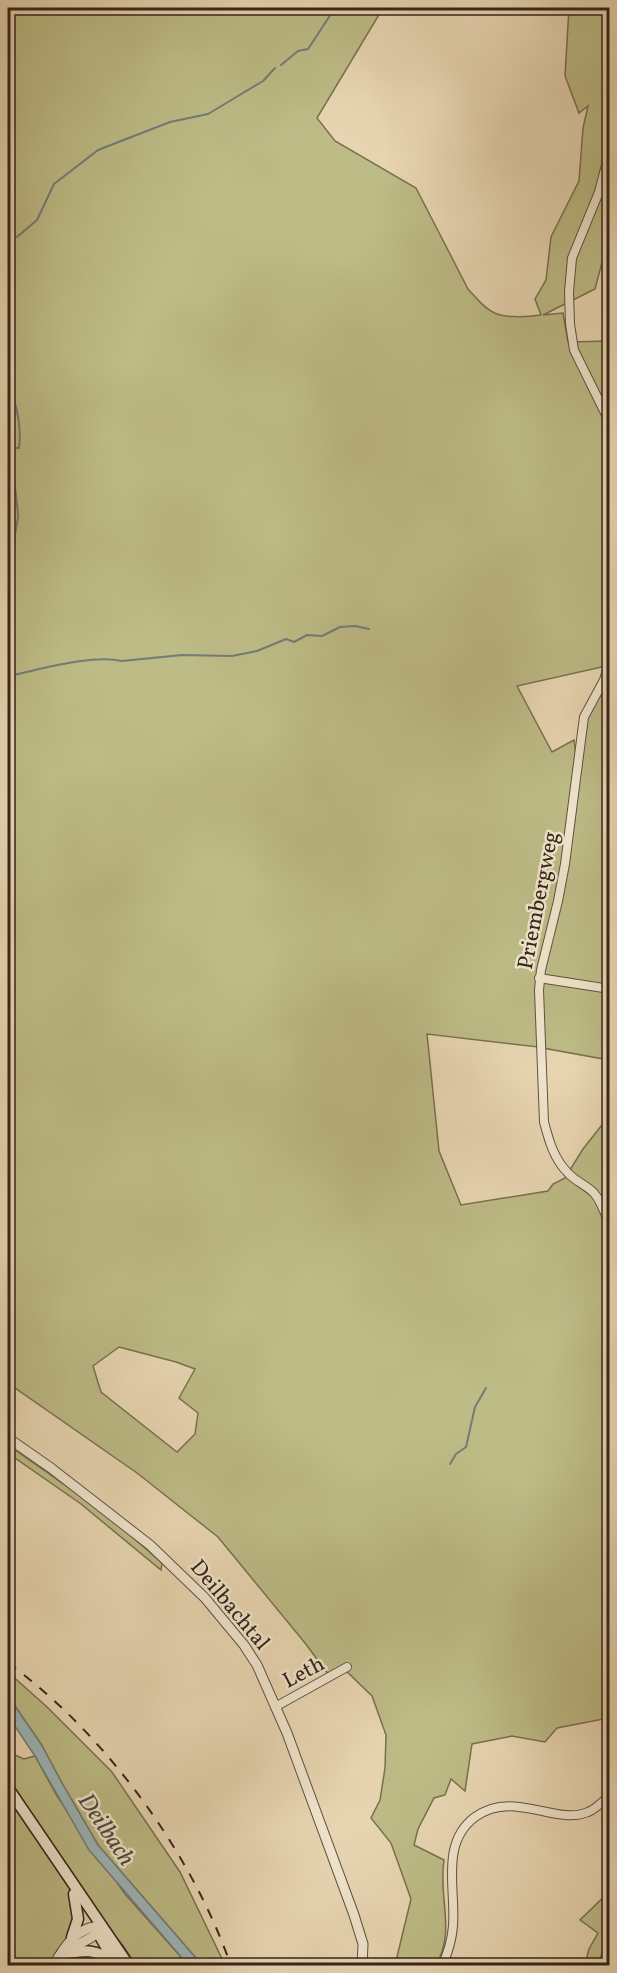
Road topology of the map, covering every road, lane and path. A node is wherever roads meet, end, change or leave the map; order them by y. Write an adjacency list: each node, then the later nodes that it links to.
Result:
1 (609, 130): 2 (street)
2 (609, 423)
3 (609, 563): 4 (street, Priembergweg)
4 (539, 978): 5 (street); 6 (street, Priembergweg)
5 (609, 989)
6 (609, 1227)
7 (8, 1438): 9 (street, Deilbachtal)
8 (347, 1667): 9 (street, Leth)
9 (275, 1707): 20 (street, Deilbachtal)
10 (8, 1788): 12 (main road)
11 (609, 1795): 21 (street)
12 (60, 1865): 13 (main road); 14 (main road)
13 (74, 1894): 14 (main road); 15 (main road)
14 (98, 1928): 15 (street); 16 (street); 18 (main road); 19 (main road)
15 (72, 1937): 16 (street)
16 (62, 1954): 17 (street); 18 (main road)
17 (53, 1965)
18 (117, 1965)
19 (129, 1965)
20 (362, 1965)
21 (442, 1965)

